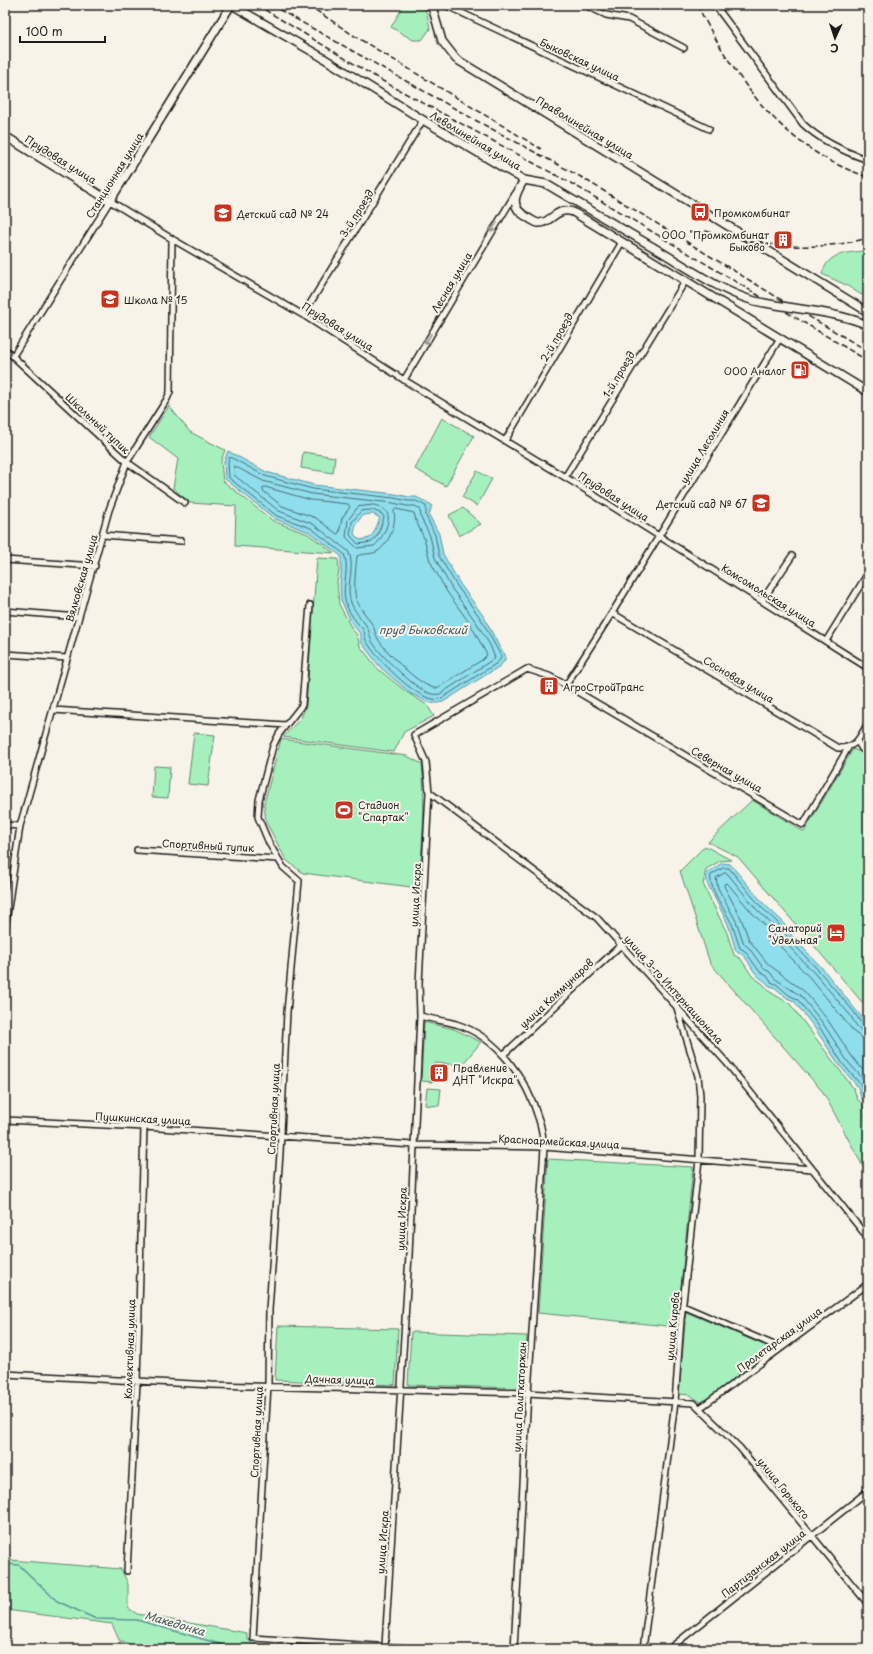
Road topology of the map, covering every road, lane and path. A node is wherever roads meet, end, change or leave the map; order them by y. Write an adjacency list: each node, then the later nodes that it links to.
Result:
1 (231, 5): 7 (main road, Леволинейная улица); 13 (main road, Станционная улица)
2 (429, 5): 17 (main road, Праволинейная улица)
3 (444, 5): 8 (street, Быковская улица)
4 (585, 5): 6 (street)
5 (715, 5): 10 (street)
6 (684, 48)
7 (423, 120): 11 (main road, Леволинейная улица); 18 (street, 3-й проезд)
8 (709, 129)
9 (5, 136): 13 (main road, Прудовая улица)
10 (868, 160)
11 (524, 180): 12 (main road, Леволинейная улица); 19 (main road, bridge)
12 (515, 194): 15 (main road); 23 (street, Лесная улица, one-way to 23)
13 (110, 201): 14 (street, Прудовая улица); 22 (street, Станционная улица)
14 (172, 239): 18 (street, Прудовая улица); 26 (street, Вялковская улица)
15 (622, 242): 16 (main road); 25 (street, 2-й проезд)
16 (686, 280): 20 (main road); 27 (street, 1-й проезд)
17 (868, 312)
18 (303, 315): 23 (street, Прудовая улица)
19 (868, 325)
20 (780, 338): 24 (main road); 30 (street, улица Лесолиния)
21 (5, 348): 22 (street, Школьный тупик)
22 (13, 356): 26 (street, Школьный тупик)
23 (404, 380): 25 (street, Прудовая улица)
24 (868, 392)
25 (505, 441): 27 (street, Прудовая улица)
26 (127, 462): 28 (street, Школьный тупик); 29 (street, Вялковская улица)
27 (565, 477): 30 (street, Прудовая улица)
28 (185, 503)
29 (103, 535): 31 (street); 34 (street, Вялковская улица)
30 (659, 537): 36 (street, Комсомольская улица); 39 (street, улица Лесолиния)
31 (181, 541)
32 (792, 556): 36 (street)
33 (5, 560): 34 (street)
34 (95, 566): 40 (street, Вялковская улица)
35 (868, 574): 41 (street)
36 (762, 601): 41 (street, Комсомольская улица)
37 (310, 605): 48 (street, Спортивная улица)
38 (5, 611): 40 (street)
39 (612, 613): 45 (street, улица Лесолиния); 50 (street, Сосновая улица)
40 (79, 617): 43 (street, Вялковская улица)
41 (826, 641): 44 (street, Комсомольская улица)
42 (5, 654): 43 (street)
43 (67, 658): 46 (street, Вялковская улица)
44 (868, 668)
45 (566, 685): 50 (street, Северная улица); 52 (street, улица Искра)
46 (53, 710): 48 (street); 54 (street, Вялковская улица)
47 (868, 723): 49 (street)
48 (286, 725): 56 (street, Спортивная улица)
49 (857, 742): 50 (street); 51 (street)
50 (848, 748)
51 (868, 752)
52 (429, 792): 58 (street, улица 3-го Интернационала); 60 (street, улица Искра)
53 (5, 825): 54 (street)
54 (20, 826): 57 (street, Вялковская улица)
55 (137, 850): 56 (street, Спортивный тупик)
56 (278, 858): 64 (street, Спортивная улица)
57 (5, 930)
58 (622, 944): 59 (street, улица 3-го Интернационала); 61 (street, улица Коммунаров)
59 (677, 1008): 67 (street, улица Кирова); 68 (street, улица 3-го Интернационала)
60 (420, 1016): 61 (street, улица Политкаторжан); 65 (street, улица Искра)
61 (503, 1055): 66 (street, улица Политкаторжан)
62 (5, 1120): 63 (street, Пушкинская улица)
63 (144, 1127): 64 (street, Пушкинская улица); 74 (street, Коллективная улица)
64 (280, 1136): 65 (street, Красноармейская улица); 75 (street, Спортивная улица)
65 (413, 1145): 66 (street, Красноармейская улица); 76 (street, улица Искра)
66 (544, 1147): 67 (street, Красноармейская улица); 77 (street, улица Политкаторжан)
67 (698, 1160): 68 (street, Красноармейская улица); 71 (street, улица Кирова)
68 (812, 1169): 69 (street, улица 3-го Интернационала)
69 (868, 1238)
70 (868, 1284): 72 (street, Пролетарская улица)
71 (683, 1306): 72 (street); 78 (street, улица Кирова)
72 (781, 1348): 79 (street, Пролетарская улица)
73 (5, 1374): 74 (street, Дачная улица)
74 (137, 1382): 75 (street, Дачная улица); 82 (street, Коллективная улица)
75 (268, 1385): 76 (street, Дачная улица); 84 (street, Спортивная улица)
76 (401, 1389): 77 (street, Дачная улица); 84 (street, улица Искра)
77 (528, 1393): 78 (street, Дачная улица); 86 (street, улица Политкаторжан)
78 (674, 1402): 79 (street, улица Горького); 87 (street, улица Кирова)
79 (700, 1408): 81 (street, улица Горького)
80 (868, 1492): 81 (street, Партизанская улица)
81 (812, 1537): 83 (street, улица Горького); 88 (street, Партизанская улица)
82 (127, 1571)
83 (868, 1604)
84 (385, 1646): 85 (street)
85 (423, 1649)
86 (514, 1649)
87 (643, 1649)
88 (669, 1649)

